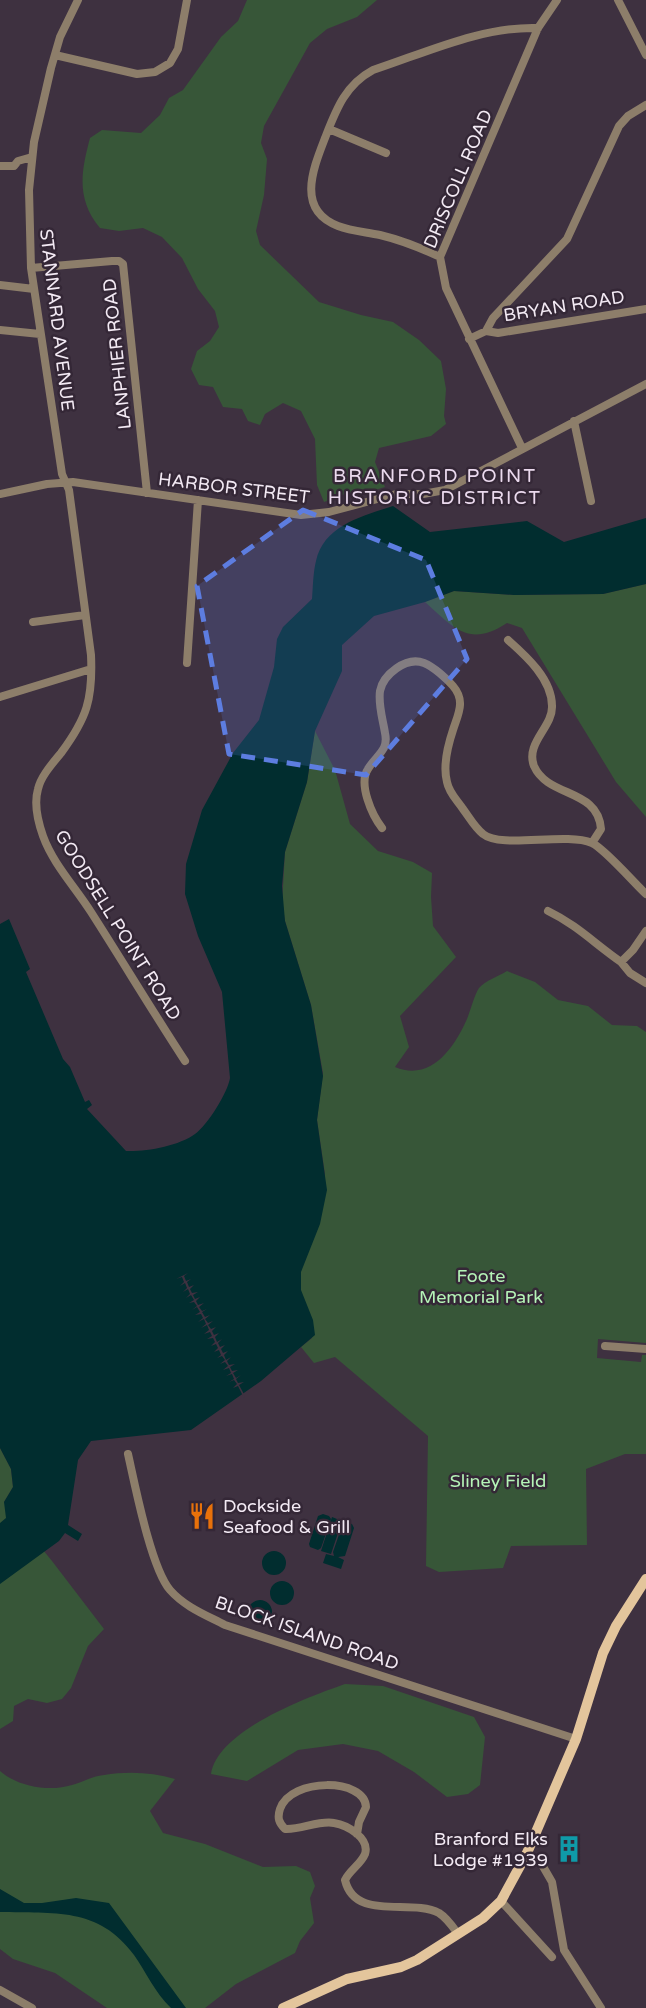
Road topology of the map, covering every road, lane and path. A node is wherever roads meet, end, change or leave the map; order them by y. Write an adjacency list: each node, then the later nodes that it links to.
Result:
1 (78, 0): 6 (street, STANNARD AVENUE)
2 (187, 0): 6 (street)
3 (557, 0): 5 (street, DRISCOLL ROAD)
4 (618, 0): 7 (street)
5 (538, 28): 9 (street); 15 (street, DRISCOLL ROAD)
6 (55, 55): 11 (street, STANNARD AVENUE)
7 (646, 55)
8 (646, 105): 21 (street)
9 (329, 129): 10 (street); 15 (street)
10 (386, 153)
11 (32, 158): 13 (street); 14 (street, STANNARD AVENUE)
12 (0, 166): 13 (street)
13 (14, 166): 14 (street)
14 (30, 171): 16 (street, STANNARD AVENUE)
15 (440, 257): 23 (street, DRISCOLL ROAD)
16 (31, 268): 18 (street, STANNARD AVENUE); 28 (street, LANPHIER ROAD)
17 (0, 285): 18 (street)
18 (34, 289): 22 (street, STANNARD AVENUE)
19 (646, 309): 21 (street, BRYAN ROAD)
20 (0, 330): 22 (street)
21 (486, 331): 23 (street)
22 (40, 334): 27 (street, STANNARD AVENUE)
23 (469, 339): 26 (street, DRISCOLL ROAD)
24 (646, 384): 25 (street, HARBOR STREET)
25 (574, 421): 26 (street, HARBOR STREET); 31 (street)
26 (522, 448): 30 (street, HARBOR STREET)
27 (65, 482): 28 (street, HARBOR STREET); 29 (street, HARBOR STREET); 32 (street, GOODSELL POINT ROAD)
28 (147, 493): 30 (street, HARBOR STREET)
29 (0, 494)
30 (198, 500): 35 (street)
31 (591, 501)
32 (85, 615): 33 (street); 36 (street, GOODSELL POINT ROAD)
33 (33, 622)
34 (508, 640): 39 (street)
35 (187, 663)
36 (92, 669): 37 (street); 45 (street, GOODSELL POINT ROAD)
37 (0, 697)
38 (382, 828): 39 (street)
39 (592, 843): 40 (street)
40 (646, 894)
41 (548, 911): 43 (street)
42 (646, 931): 43 (street)
43 (621, 962): 44 (street)
44 (646, 982)
45 (185, 1061)
46 (605, 1346): 47 (street)
47 (646, 1349)
48 (128, 1454): 50 (street, BLOCK ISLAND ROAD)
49 (646, 1579): 50 (main road)
50 (576, 1739): 52 (main road)
51 (356, 1834): 51 (street); 54 (street)
52 (527, 1853): 53 (main road); 59 (street)
53 (501, 1901): 54 (main road); 55 (street)
54 (455, 1936): 58 (main road)
55 (552, 1956)
56 (0, 1990): 57 (street)
57 (32, 2008)
58 (283, 2008)
59 (601, 2008)

